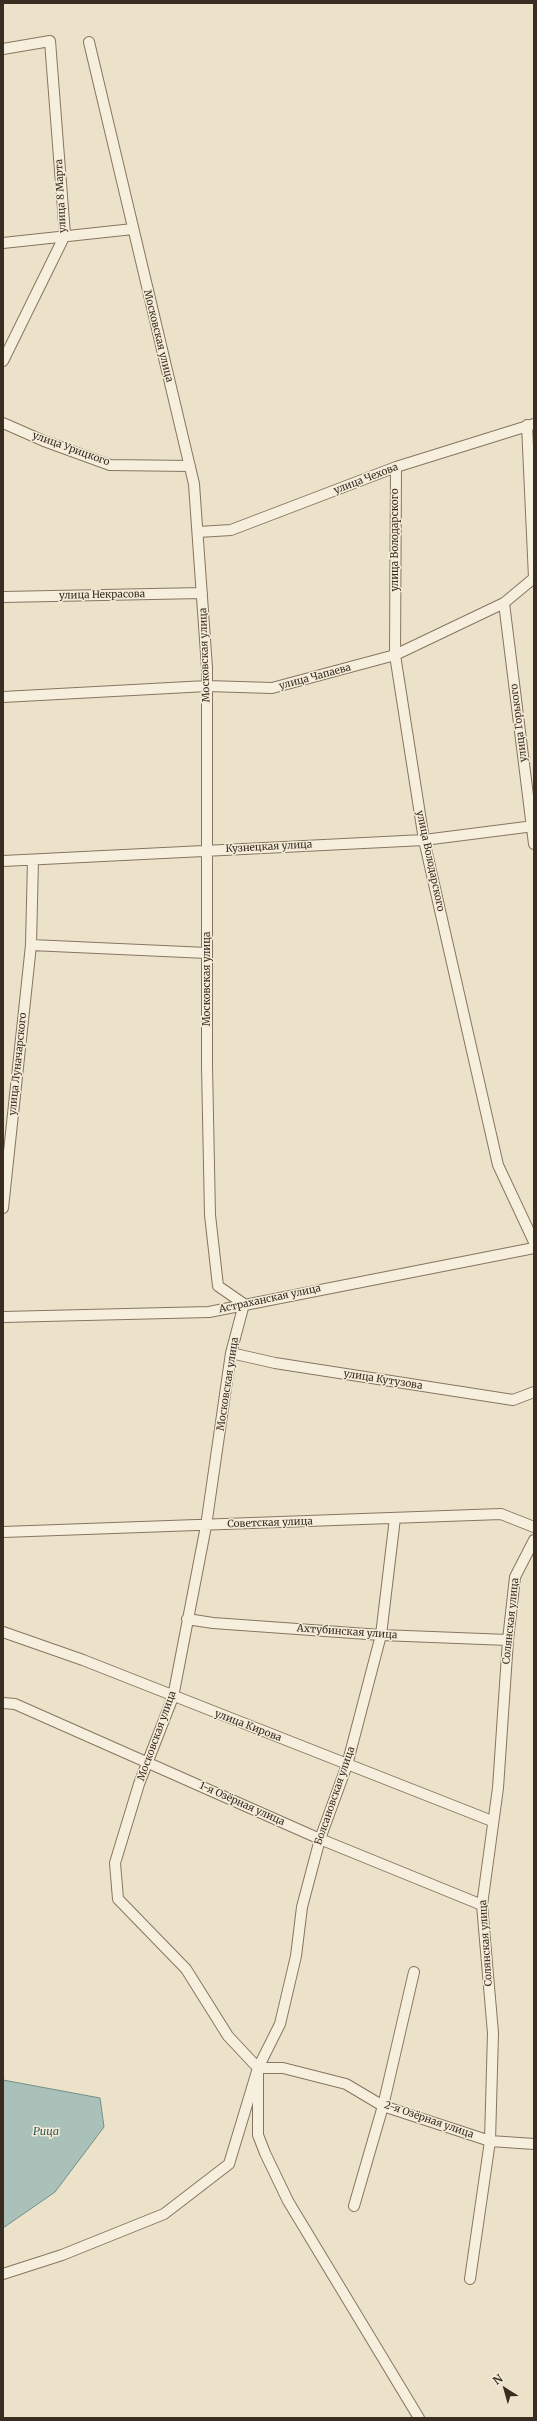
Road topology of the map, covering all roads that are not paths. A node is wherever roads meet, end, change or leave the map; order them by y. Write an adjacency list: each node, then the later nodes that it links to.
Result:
1 (89, 42): 3 (street, Московская улица)
2 (3, 49): 4 (street, улица 8 Марта)
3 (133, 228): 4 (street); 9 (street, Московская улица)
4 (65, 235): 5 (street); 6 (street, улица 8 Марта)
5 (3, 243)
6 (3, 361)
7 (3, 423): 9 (street, улица Урицкого)
8 (530, 424): 10 (street, улица Чехова); 12 (street)
9 (190, 466): 11 (street, Московская улица)
10 (396, 467): 11 (street, улица Чехова); 16 (street, улица Володарского)
11 (198, 532): 13 (street, Московская улица)
12 (534, 578): 15 (street, улица Чапаева)
13 (202, 593): 14 (street, улица Некрасова); 17 (street, Московская улица)
14 (3, 597)
15 (504, 603): 16 (street, улица Чапаева); 19 (street, улица Горького)
16 (395, 655): 17 (street, улица Чапаева); 20 (street, улица Володарского)
17 (207, 686): 18 (street, улица Чапаева); 22 (street, Московская улица)
18 (3, 696)
19 (532, 826): 20 (street, Кузнецкая улица); 21 (street, улица Горького)
20 (424, 840): 22 (street, Кузнецкая улица); 28 (street, улица Володарского)
21 (534, 844)
22 (207, 850): 23 (street, Кузнецкая улица); 26 (street, Московская улица)
23 (33, 860): 24 (street, Кузнецкая улица); 25 (street, улица Луначарского)
24 (3, 861)
25 (31, 945): 26 (street); 27 (street, улица Луначарского)
26 (207, 953): 30 (street, Московская улица)
27 (3, 1208)
28 (534, 1242)
29 (534, 1248): 30 (street, Астраханская улица)
30 (244, 1304): 31 (street, Астраханская улица); 32 (street, Московская улица)
31 (3, 1317)
32 (231, 1353): 33 (street, улица Кутузова); 35 (street, Московская улица)
33 (534, 1392)
34 (395, 1518): 35 (street, Советская улица); 36 (street, Советская улица); 41 (street, Болсановская улица)
35 (206, 1526): 37 (street, Советская улица); 39 (street, Московская улица)
36 (534, 1527)
37 (3, 1532)
38 (534, 1540): 42 (street, Солянская улица)
39 (187, 1619): 41 (street, Ахтубинская улица); 43 (street, Московская улица)
40 (3, 1632): 43 (street, улица Кирова)
41 (381, 1634): 42 (street, Ахтубинская улица); 46 (street, Болсановская улица)
42 (508, 1640): 47 (street, Солянская улица)
43 (173, 1697): 45 (street, Московская улица); 46 (street, улица Кирова)
44 (3, 1703): 45 (street, 1-я Озёрная улица)
45 (147, 1763): 48 (street, 1-я Озёрная улица); 51 (street, Московская улица)
46 (347, 1765): 47 (street, улица Кирова); 48 (street, Болсановская улица)
47 (492, 1821): 49 (street, Солянская улица)
48 (320, 1839): 49 (street, 1-я Озёрная улица); 51 (street, Болсановская улица)
49 (482, 1905): 53 (street, Солянская улица)
50 (414, 1972): 52 (street)
51 (258, 2068): 52 (street, 2-я Озёрная улица); 56 (street, Болсановская улица); 58 (street)
52 (383, 2106): 53 (street, 2-я Озёрная улица); 55 (street)
53 (490, 2141): 54 (street, 2-я Озёрная улица); 57 (street, Солянская улица)
54 (534, 2144)
55 (354, 2206)
56 (3, 2274)
57 (470, 2279)
58 (419, 2418)

